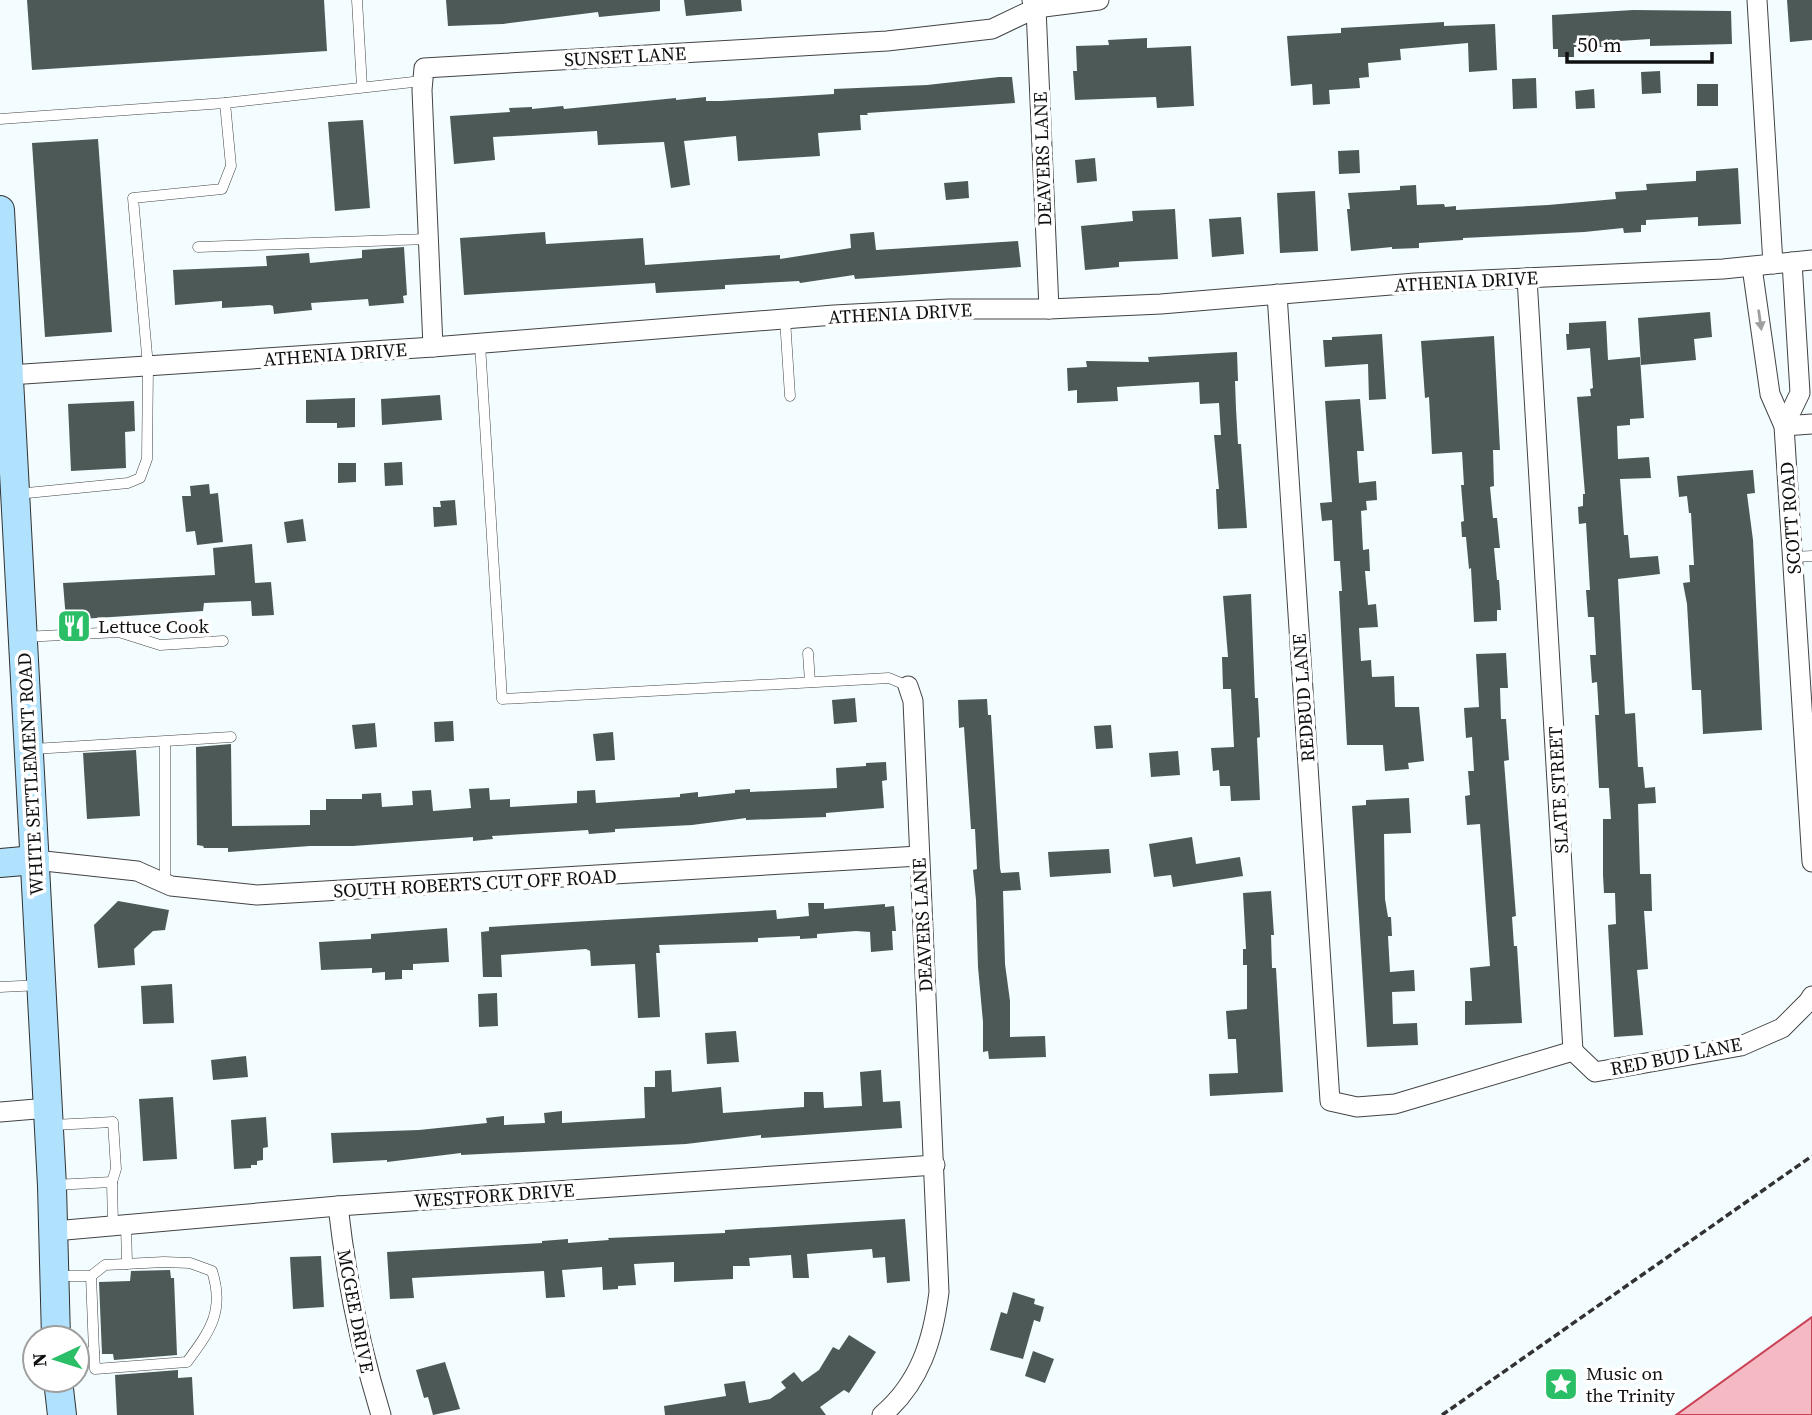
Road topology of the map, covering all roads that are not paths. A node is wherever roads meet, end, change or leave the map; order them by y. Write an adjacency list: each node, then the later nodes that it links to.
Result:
1 (357, 0): 6 (lane)
2 (1098, 0): 4 (street, SUNSET LANE)
3 (1757, 0): 13 (street, SCOTT ROAD)
4 (1034, 4): 5 (street, SUNSET LANE); 17 (street, DEAVERS LANE)
5 (422, 81): 6 (lane); 11 (street)
6 (362, 88): 7 (lane)
7 (225, 103): 8 (lane); 21 (lane)
8 (0, 119)
9 (0, 210): 10 (main road, WHITE SETTLEMENT ROAD)
10 (1, 238): 22 (main road, WHITE SETTLEMENT ROAD)
11 (428, 239): 12 (lane); 20 (street)
12 (198, 247)
13 (1792, 262): 14 (street, ATHENIA DRIVE); 25 (street, SCOTT ROAD)
14 (1752, 267): 15 (street, ATHENIA DRIVE); 25 (street, SCOTT ROAD, one-way to 25)
15 (1527, 278): 16 (street, ATHENIA DRIVE); 46 (street, SLATE STREET)
16 (1277, 294): 17 (street, ATHENIA DRIVE); 46 (street, REDBUD LANE)
17 (1049, 309): 18 (street, ATHENIA DRIVE)
18 (785, 319): 19 (street, ATHENIA DRIVE); 23 (lane)
19 (480, 344): 20 (street, ATHENIA DRIVE); 32 (lane)
20 (433, 347): 21 (street, ATHENIA DRIVE)
21 (148, 366): 22 (street, ATHENIA DRIVE); 27 (lane)
22 (6, 370): 26 (main road, WHITE SETTLEMENT ROAD)
23 (790, 396)
24 (1812, 424): 25 (street)
25 (1784, 426): 28 (street, SCOTT ROAD)
26 (6, 447): 27 (main road, WHITE SETTLEMENT ROAD)
27 (13, 507): 29 (main road, WHITE SETTLEMENT ROAD)
28 (1802, 556): 34 (street, SCOTT ROAD)
29 (23, 637): 30 (lane); 37 (main road, WHITE SETTLEMENT ROAD)
30 (223, 640)
31 (808, 653): 32 (lane)
32 (810, 682): 33 (lane)
33 (908, 686): 38 (street, DEAVERS LANE)
34 (1807, 690): 40 (street, SCOTT ROAD)
35 (231, 737): 36 (lane)
36 (165, 743): 37 (lane); 42 (lane)
37 (29, 750): 39 (main road, WHITE SETTLEMENT ROAD)
38 (919, 856): 42 (street, SOUTH ROBERTS CUT OFF ROAD); 49 (street, DEAVERS LANE)
39 (35, 860): 41 (main road); 42 (street, SOUTH ROBERTS CUT OFF ROAD); 43 (main road, WHITE SETTLEMENT ROAD)
40 (1812, 862)
41 (0, 863)
42 (165, 884)
43 (41, 985): 44 (lane); 48 (main road, WHITE SETTLEMENT ROAD)
44 (0, 988)
45 (1812, 996): 46 (street, RED BUD LANE)
46 (1573, 1051)
47 (0, 1112): 48 (street)
48 (48, 1117): 50 (lane); 51 (main road, WHITE SETTLEMENT ROAD)
49 (934, 1165): 52 (street, WESTFORK DRIVE); 66 (street)
50 (112, 1182): 51 (lane); 53 (lane)
51 (52, 1185): 54 (main road, WHITE SETTLEMENT ROAD)
52 (338, 1206): 53 (street, WESTFORK DRIVE); 65 (street, MCGEE DRIVE)
53 (120, 1225): 54 (street, WESTFORK DRIVE); 55 (lane)
54 (54, 1231): 56 (main road, WHITE SETTLEMENT ROAD)
55 (127, 1264): 57 (lane); 60 (lane)
56 (55, 1276): 57 (lane); 58 (main road, WHITE SETTLEMENT ROAD)
57 (91, 1276): 60 (lane)
58 (56, 1324)
59 (91, 1352): 60 (lane)
60 (94, 1352)
61 (54, 1394): 63 (main road)
62 (58, 1394): 64 (main road)
63 (51, 1415)
64 (62, 1415)
65 (381, 1415)
66 (882, 1415)

